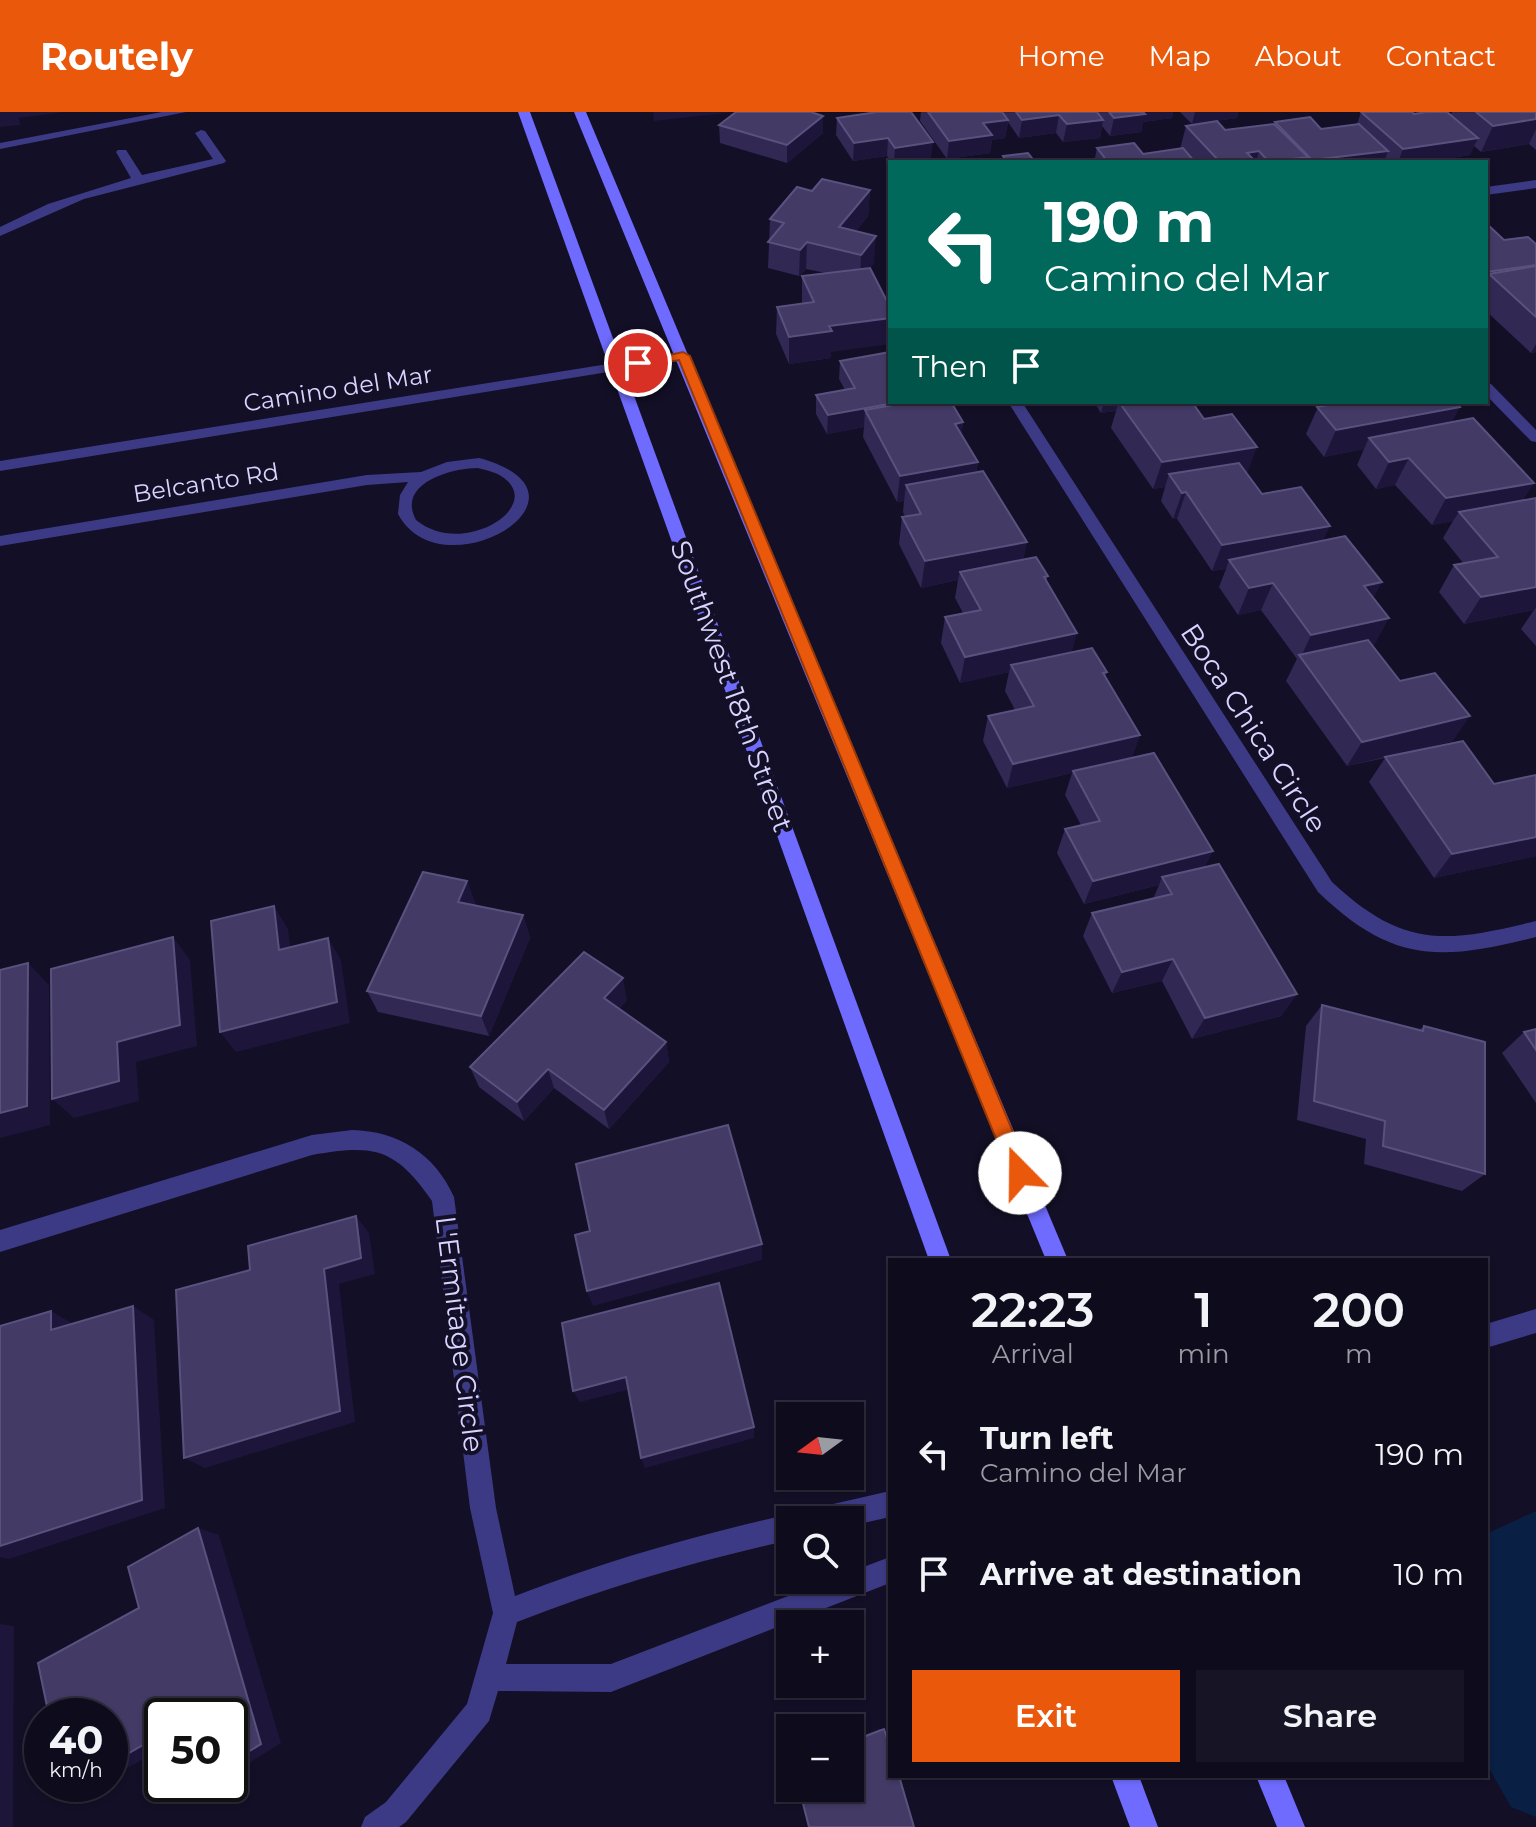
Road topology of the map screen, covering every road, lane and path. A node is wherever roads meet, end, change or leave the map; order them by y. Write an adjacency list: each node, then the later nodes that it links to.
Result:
1 (180, 112): 5 (street)
2 (524, 112): 12 (main road, Southwest 18th Street)
3 (580, 112): 11 (main road)
4 (201, 133): 7 (street)
5 (0, 146)
6 (122, 152): 7 (street)
7 (139, 181): 10 (street)
8 (1536, 184): 9 (street)
9 (1488, 191)
10 (0, 232)
11 (683, 356): 12 (street, Camino del Mar); 22 (main road)
12 (616, 367): 16 (street, Camino del Mar); 21 (main road, Southwest 18th Street)
13 (1488, 389): 15 (street)
14 (1016, 404): 19 (street, Boca Chica Circle)
15 (1536, 438)
16 (0, 466)
17 (421, 477): 17 (street, Belcanto Rd); 18 (street, Belcanto Rd)
18 (0, 541)
19 (1536, 929)
20 (0, 1241): 29 (street, L'Ermitage Circle)
21 (939, 1258)
22 (1056, 1258)
23 (1536, 1321): 24 (street)
24 (1488, 1335)
25 (888, 1504): 26 (street)
26 (864, 1510)
27 (776, 1530): 29 (street)
28 (888, 1571): 30 (street)
29 (506, 1613): 30 (street, L'Ermitage Circle)
30 (489, 1677): 33 (street, L'Ermitage Circle)
31 (1126, 1778): 34 (main road)
32 (1271, 1778): 35 (main road)
33 (375, 1827)
34 (1144, 1827)
35 (1291, 1827)

